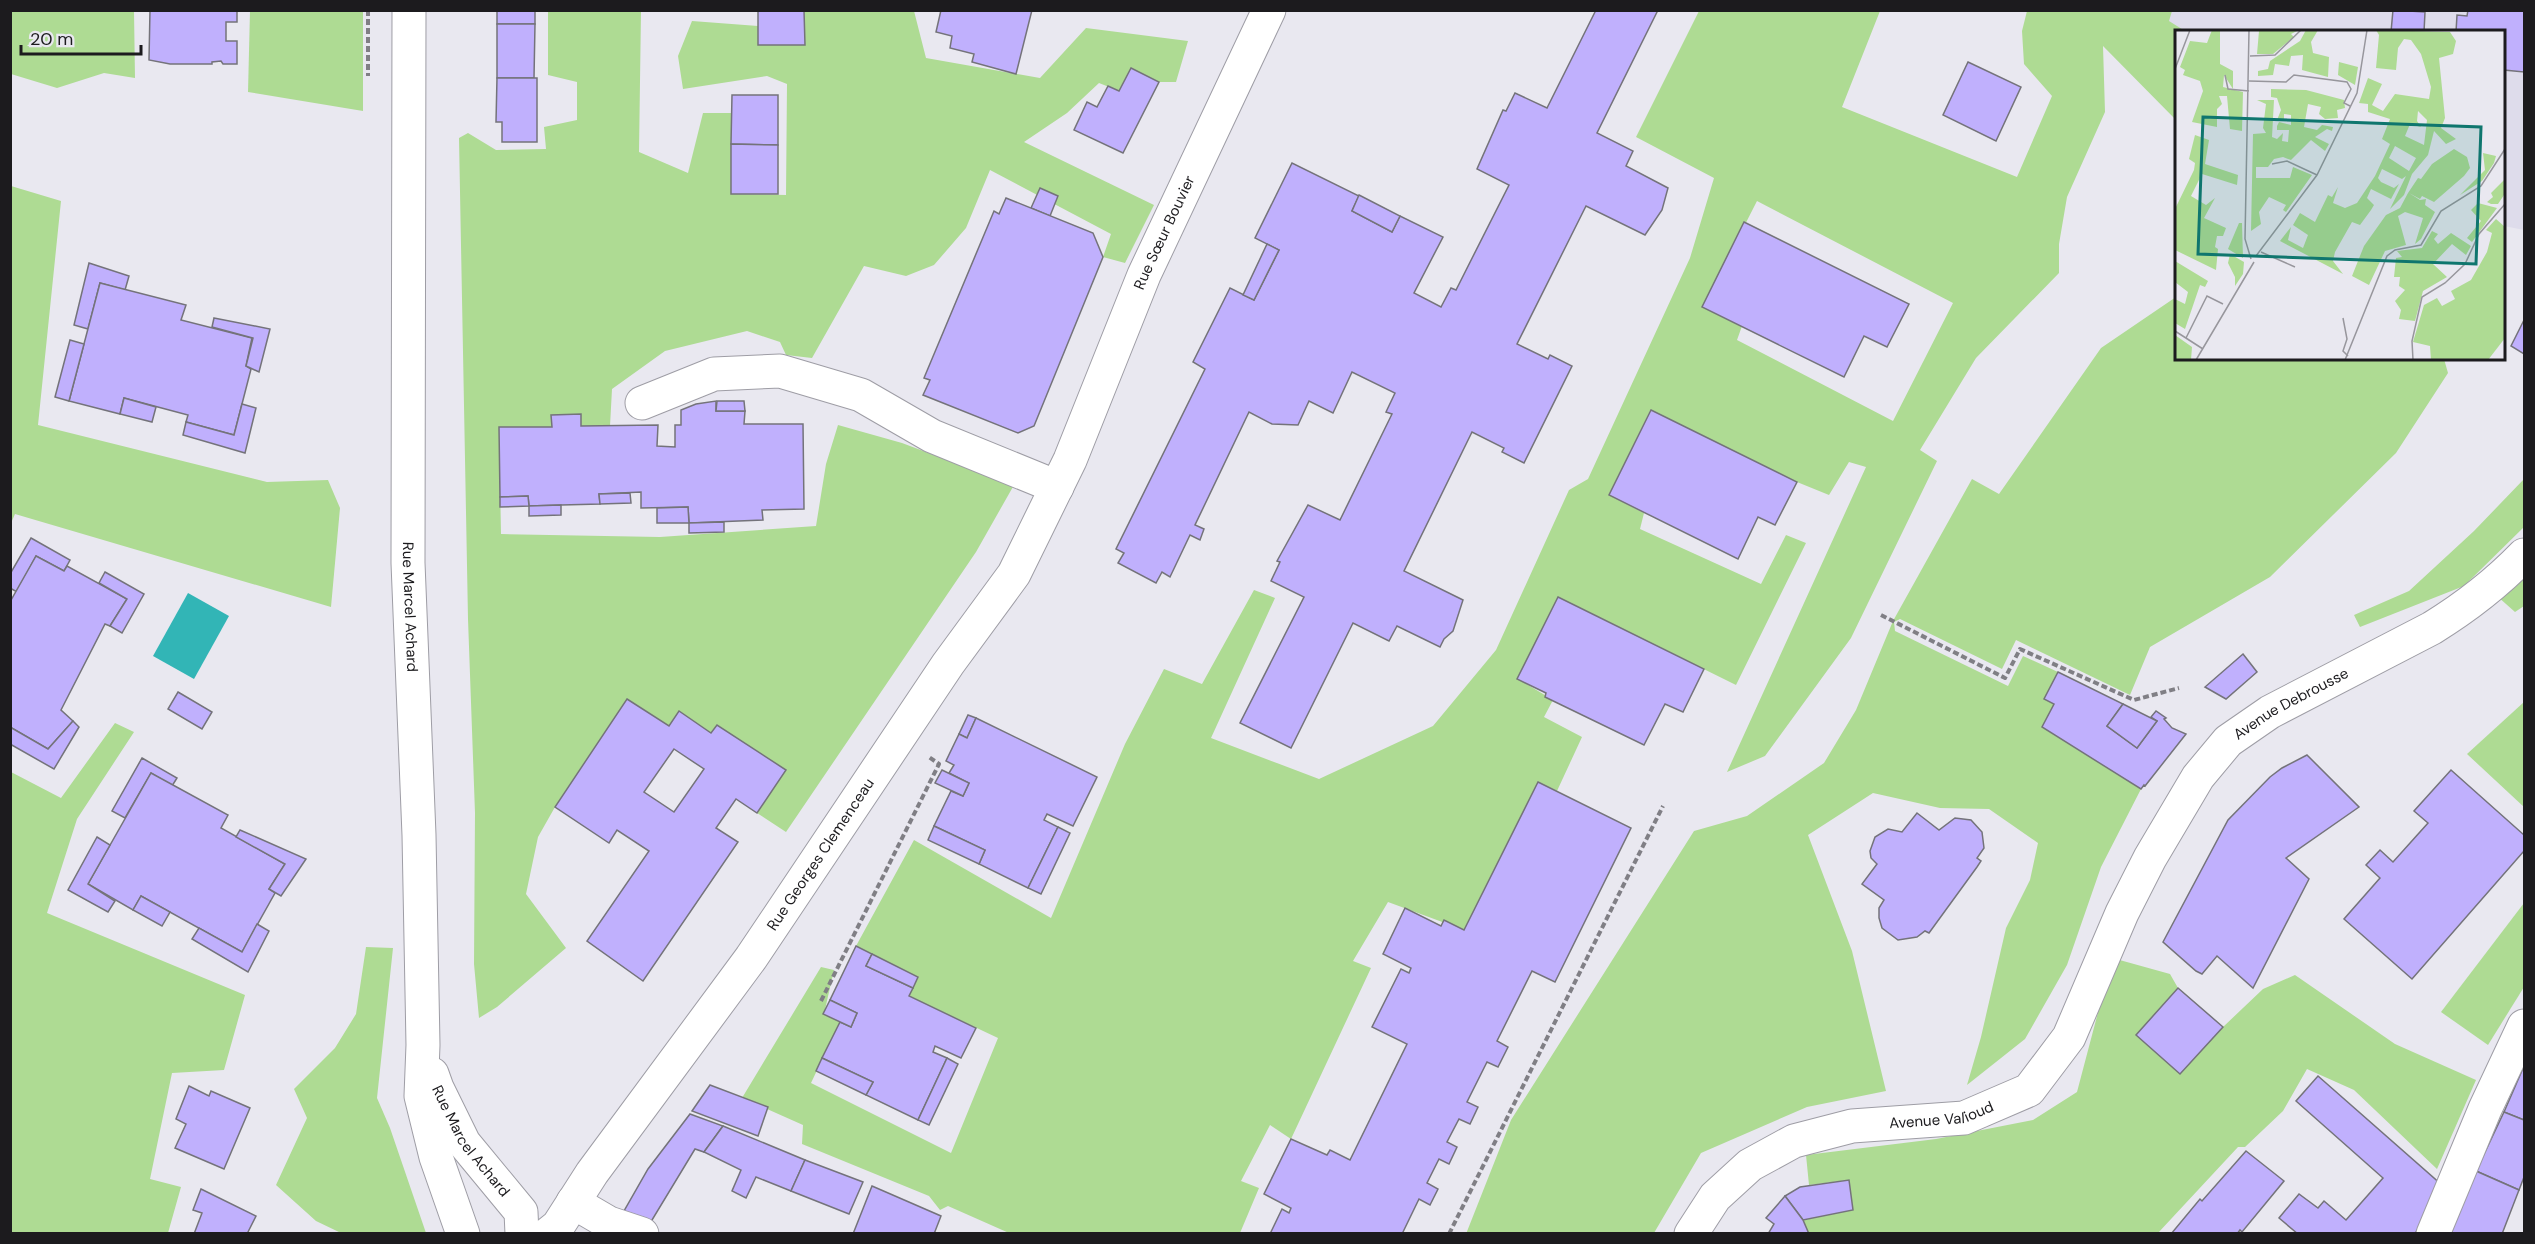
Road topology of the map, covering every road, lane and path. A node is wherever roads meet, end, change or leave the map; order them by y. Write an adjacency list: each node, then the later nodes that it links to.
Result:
1 (409, 10): 13 (street, Rue Marcel Achard)
2 (1269, 10): 4 (street, Rue Sœur Bouvier)
3 (642, 403): 4 (street)
4 (1063, 474): 14 (street, Rue Georges Clemenceau)
5 (2524, 555): 10 (street, Avenue Debrousse)
6 (1881, 615): 7 (path)
7 (2179, 688)
8 (933, 746): 11 (path)
9 (1662, 806): 19 (path)
10 (2122, 913): 20 (street, Avenue Valioud)
11 (821, 1001)
12 (2524, 1026): 21 (street)
13 (423, 1045): 15 (street, Rue Marcel Achard); 16 (street, Rue Marcel Achard)
14 (573, 1202): 17 (street, Rue Georges Clemenceau); 18 (street)
15 (463, 1233)
16 (522, 1233)
17 (548, 1233)
18 (642, 1233)
19 (1449, 1233)
20 (1691, 1233)
21 (2433, 1233)

